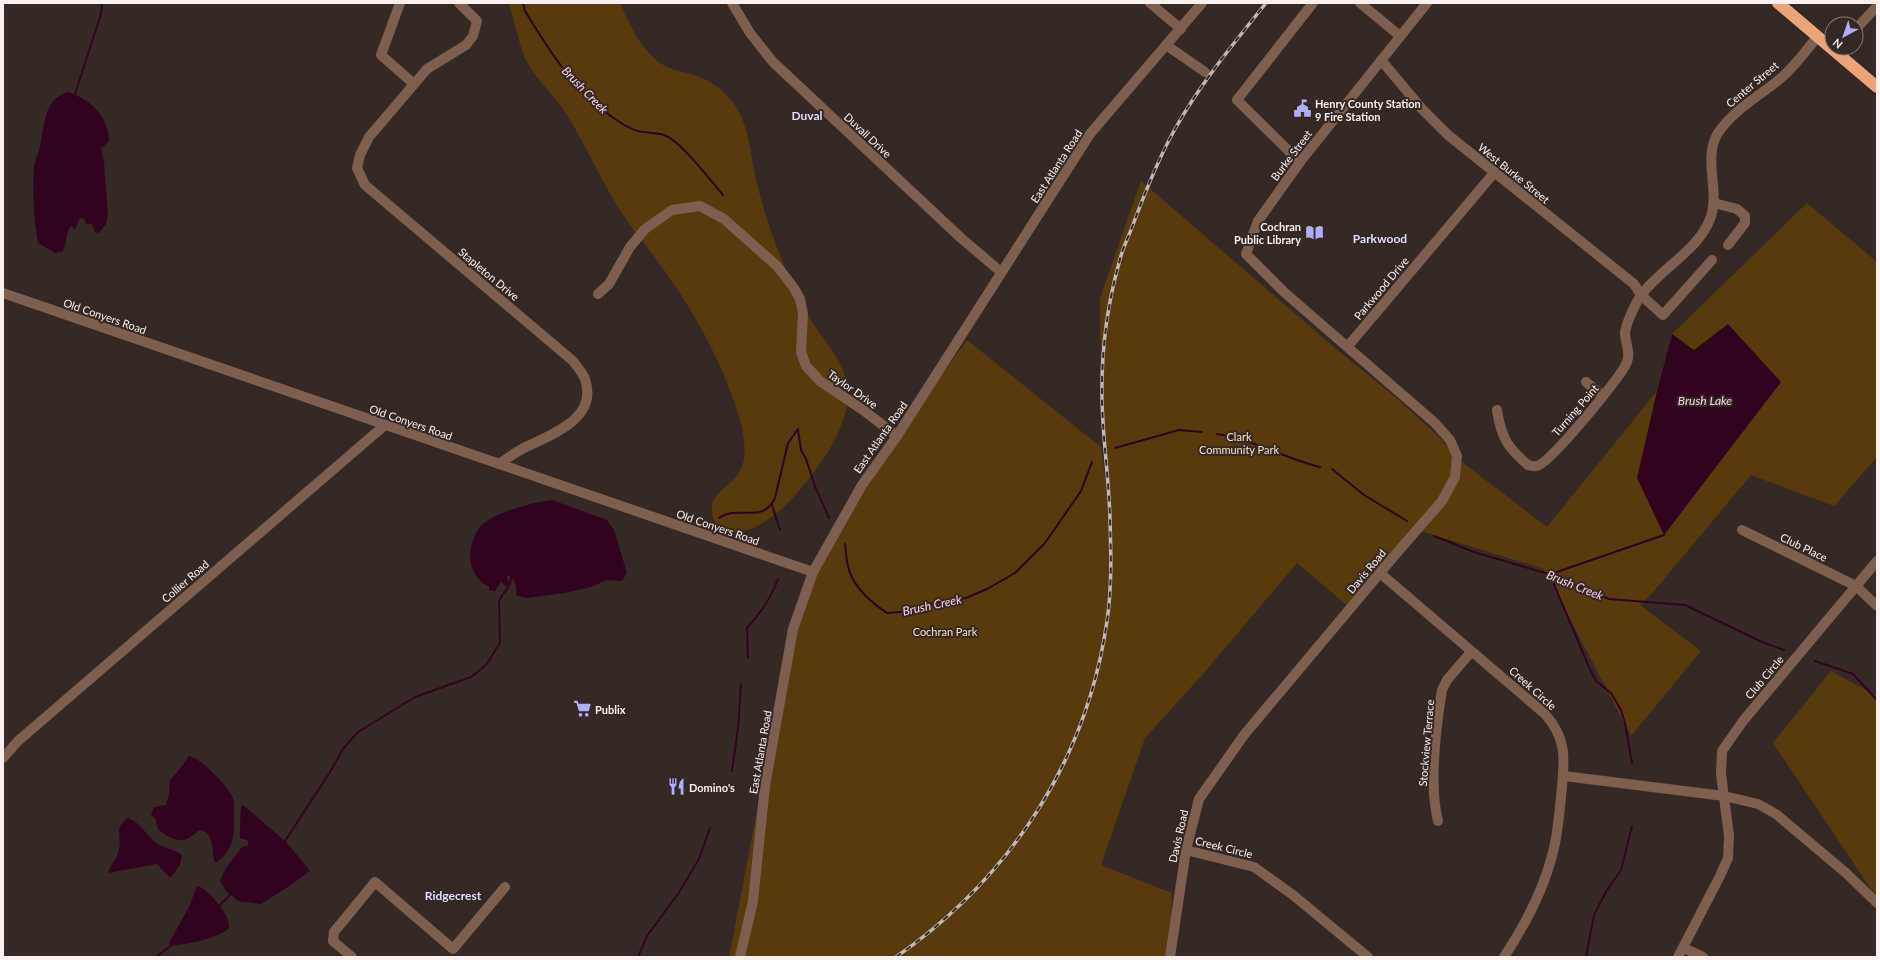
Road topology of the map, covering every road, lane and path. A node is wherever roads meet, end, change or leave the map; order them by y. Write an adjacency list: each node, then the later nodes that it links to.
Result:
1 (400, 3): 20 (street)
2 (459, 3): 20 (street, Stapleton Drive)
3 (732, 3): 28 (street, Duvall Drive)
4 (1150, 3): 12 (street)
5 (1202, 3): 12 (street, East Atlanta Road)
6 (1313, 3): 22 (street)
7 (1360, 3): 13 (street)
8 (1427, 3): 13 (street, Burke Street)
9 (1778, 3): 14 (highway)
10 (1877, 6): 11 (street)
11 (1864, 20)
12 (1181, 29): 16 (street, East Atlanta Road)
13 (1400, 36): 18 (street, Burke Street)
14 (1817, 37): 15 (highway); 24 (street, Center Street)
15 (1824, 41)
16 (1166, 44): 19 (street); 28 (street, East Atlanta Road)
17 (1844, 56): 21 (highway)
18 (1381, 60): 22 (street, Burke Street); 23 (street, West Burke Street)
19 (1205, 72)
20 (414, 84): 38 (street, Stapleton Drive)
21 (1877, 87)
22 (1300, 162): 26 (street, Burke Street)
23 (1494, 173): 31 (street, West Burke Street); 32 (street, Parkwood Drive)
24 (1714, 203): 25 (street); 31 (street, Center Street)
25 (1728, 245)
26 (1246, 254): 32 (street, Davis Road)
27 (1712, 260): 31 (street, West Burke Street)
28 (1002, 272): 37 (street, East Atlanta Road)
29 (3, 293): 36 (street, Old Conyers Road)
30 (598, 294): 37 (street, Taylor Drive)
31 (1641, 295): 34 (street, Turning Point)
32 (1348, 346): 42 (street, Davis Road)
33 (1586, 382): 34 (street)
34 (1602, 395): 35 (street, Turning Point)
35 (1497, 410)
36 (385, 426): 38 (street, Old Conyers Road); 46 (street, Collier Road)
37 (897, 436): 41 (street, East Atlanta Road)
38 (499, 464): 41 (street, Old Conyers Road)
39 (1742, 530): 43 (street, Club Place)
40 (1877, 561): 43 (street, Club Circle)
41 (813, 572): 55 (street, East Atlanta Road)
42 (1380, 573): 45 (street, Creek Circle); 50 (street, Davis Road)
43 (1856, 586): 44 (street, Club Place); 48 (street, Club Circle)
44 (1877, 606)
45 (1472, 652): 47 (street, Creek Circle); 49 (street, Stockview Terrace)
46 (3, 758)
47 (1564, 776): 48 (street); 58 (street, Creek Circle)
48 (1724, 796): 52 (street); 53 (street, Club Circle)
49 (1438, 821)
50 (1186, 850): 56 (street, Davis Road); 57 (street, Creek Circle)
51 (505, 887): 54 (street)
52 (1877, 903)
53 (1684, 948): 59 (street, Club Circle); 60 (street)
54 (352, 957)
55 (740, 957)
56 (1170, 957)
57 (1368, 957)
58 (1504, 957)
59 (1678, 957)
60 (1703, 957)

